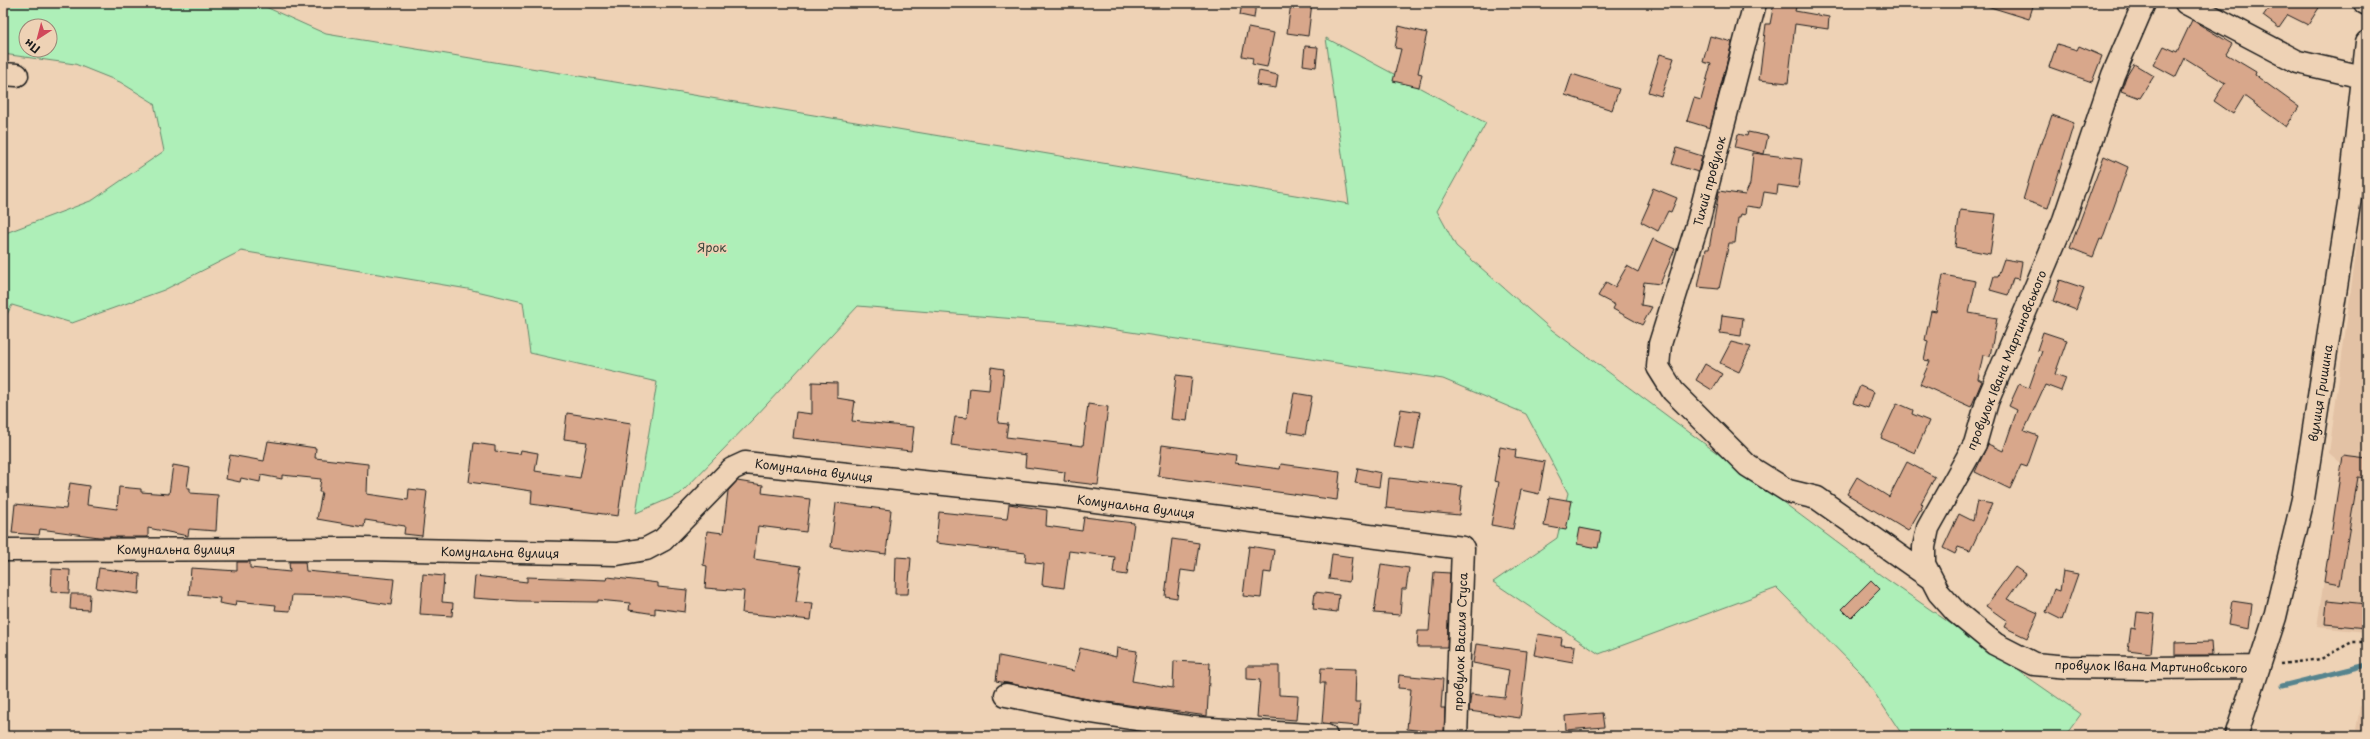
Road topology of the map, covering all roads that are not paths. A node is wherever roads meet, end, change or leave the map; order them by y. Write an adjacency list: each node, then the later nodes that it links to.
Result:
1 (1755, 3): 8 (street, Тихий провулок)
2 (2144, 3): 8 (street, провулок Івана Мартиновського)
3 (2186, 3): 5 (street)
4 (2367, 42): 5 (street, вулиця Гришина)
5 (2363, 77): 9 (street, вулиця Гришина)
6 (1463, 548): 7 (street, Комунальна вулиця); 12 (street, провулок Василя Стуса)
7 (3, 550)
8 (1930, 577): 9 (street, провулок Івана Мартиновського)
9 (2258, 667): 13 (street, вулиця Гришина)
10 (1006, 695): 11 (street)
11 (1326, 736)
12 (1456, 736)
13 (2236, 736)

